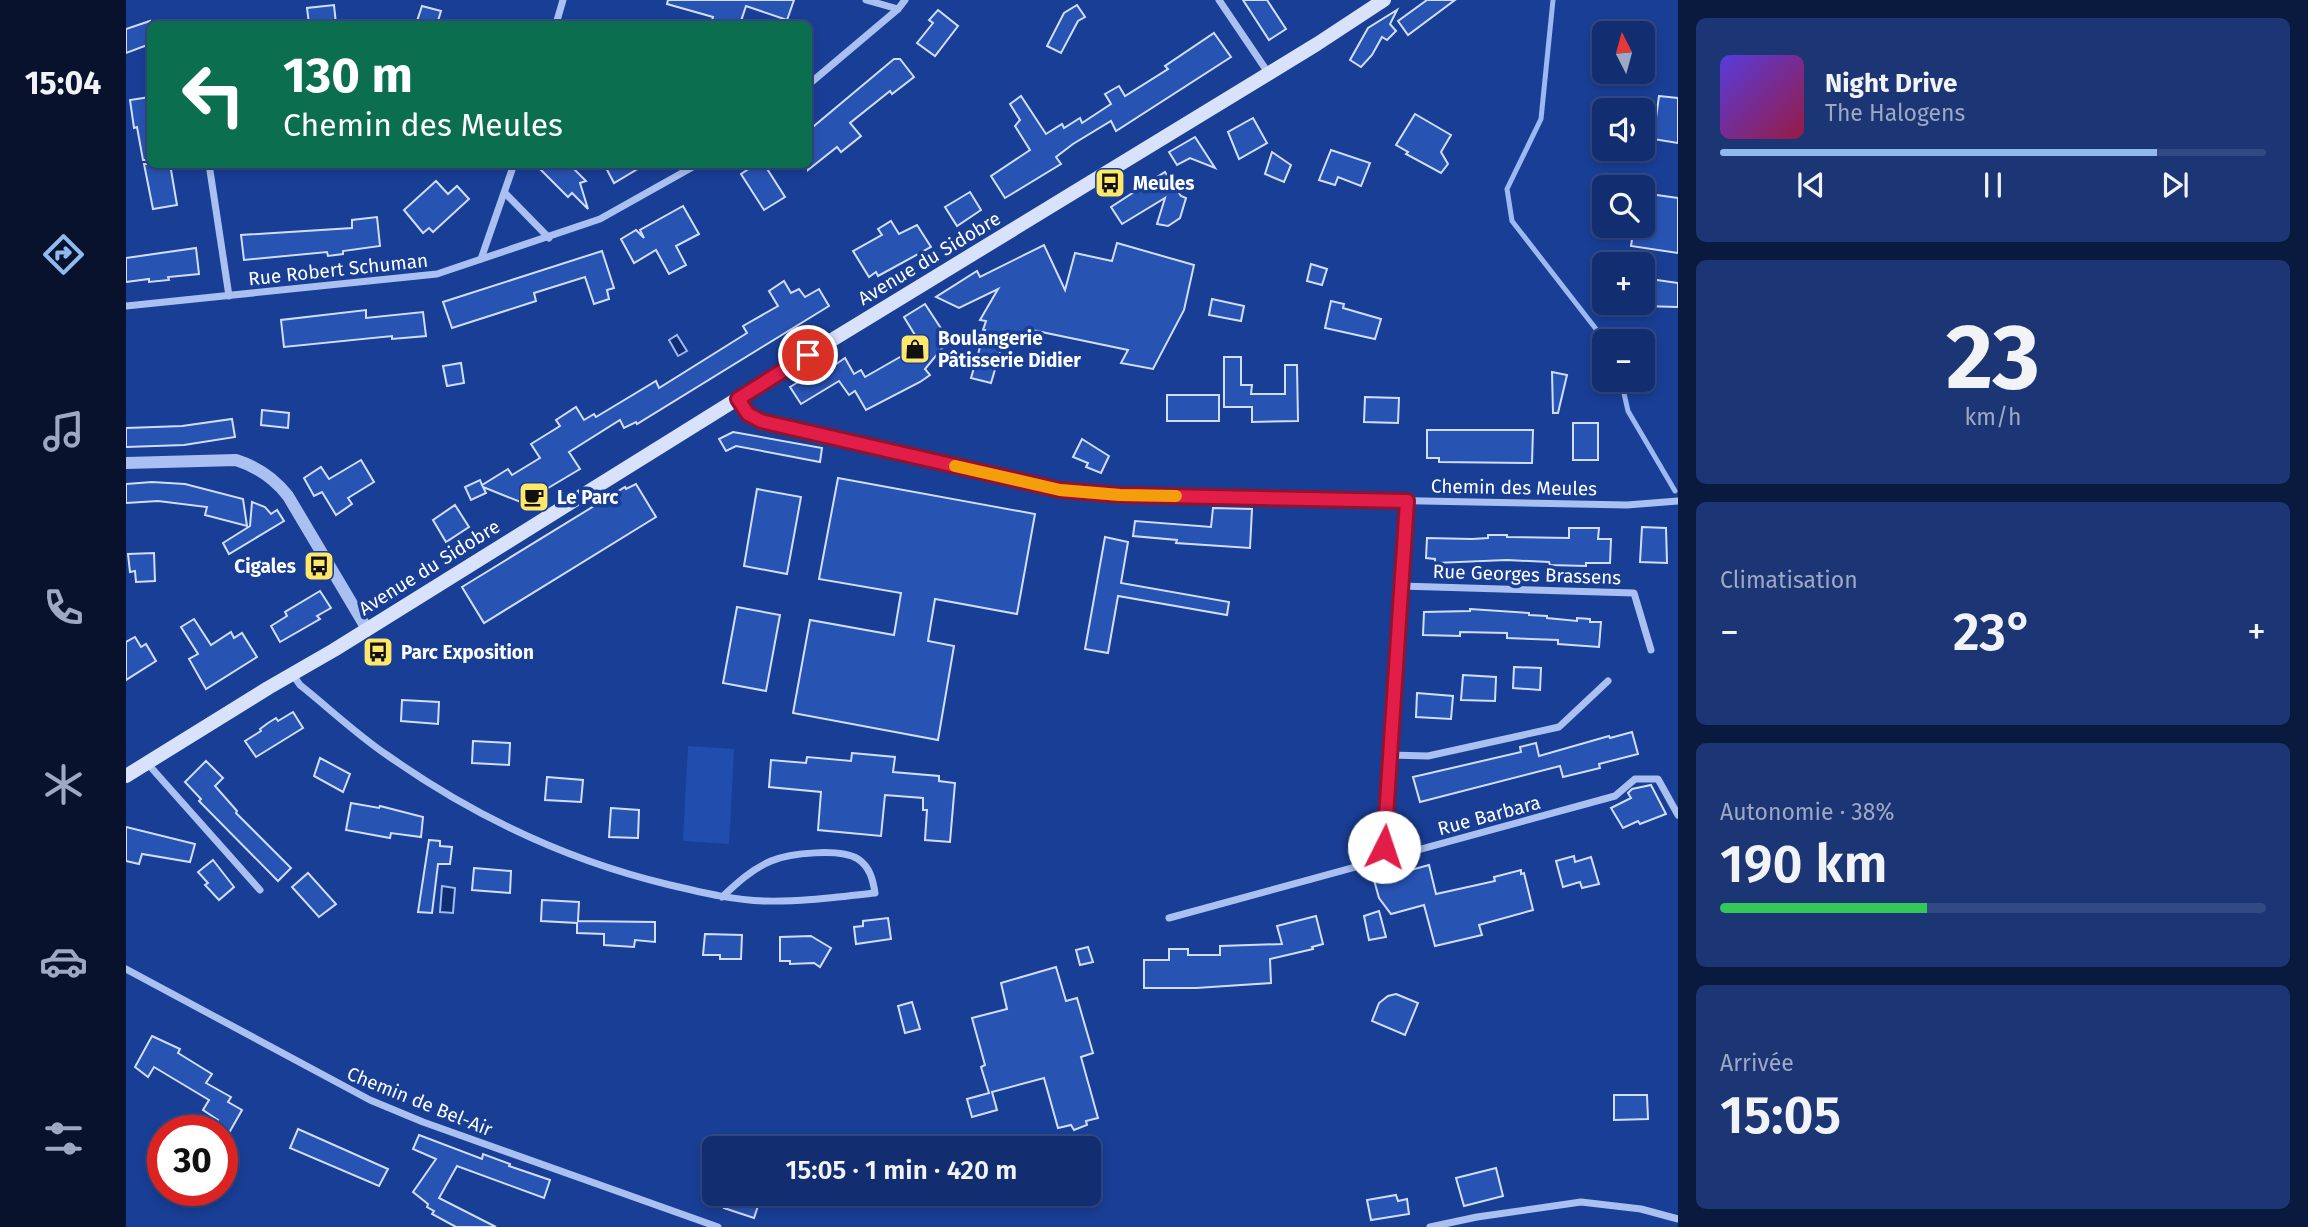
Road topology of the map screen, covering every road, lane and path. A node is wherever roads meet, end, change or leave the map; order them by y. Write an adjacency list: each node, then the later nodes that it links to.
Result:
1 (563, 0): 7 (street)
2 (866, 0): 6 (street)
3 (905, 0): 6 (street)
4 (1219, 0): 8 (street)
5 (1384, 0): 8 (main road, Avenue du Sidobre)
6 (898, 9): 9 (street)
7 (557, 21)
8 (1269, 74): 18 (main road, Avenue du Sidobre)
9 (812, 82)
10 (210, 168): 16 (street)
11 (512, 168): 13 (street)
12 (691, 168): 14 (street, Rue Robert Schuman)
13 (505, 193): 14 (street); 15 (street)
14 (549, 238): 15 (street, Rue Robert Schuman)
15 (481, 259): 16 (street, Rue Robert Schuman)
16 (229, 296): 17 (street, Rue Robert Schuman)
17 (126, 306)
18 (738, 399): 20 (street, Chemin des Meules); 23 (main road, Avenue du Sidobre)
19 (126, 463): 23 (street)
20 (1407, 501): 21 (street, Chemin des Meules); 22 (street)
21 (1678, 501)
22 (1401, 586): 24 (street, Rue Georges Brassens); 27 (street)
23 (367, 629): 25 (main road, Avenue du Sidobre)
24 (1651, 650)
25 (293, 675): 28 (main road, Avenue du Sidobre); 33 (street)
26 (1608, 681): 27 (street)
27 (1390, 755): 31 (street)
28 (147, 763): 29 (main road, Avenue du Sidobre); 32 (street)
29 (126, 776)
30 (1678, 815): 31 (street, Rue Barbara)
31 (1383, 860): 34 (street, Rue Barbara)
32 (260, 890)
33 (722, 897): 33 (street)
34 (1169, 918)
35 (126, 969): 37 (street, Chemin de Bel-Air)
36 (1678, 1219): 38 (street)
37 (718, 1227)
38 (1430, 1227)

